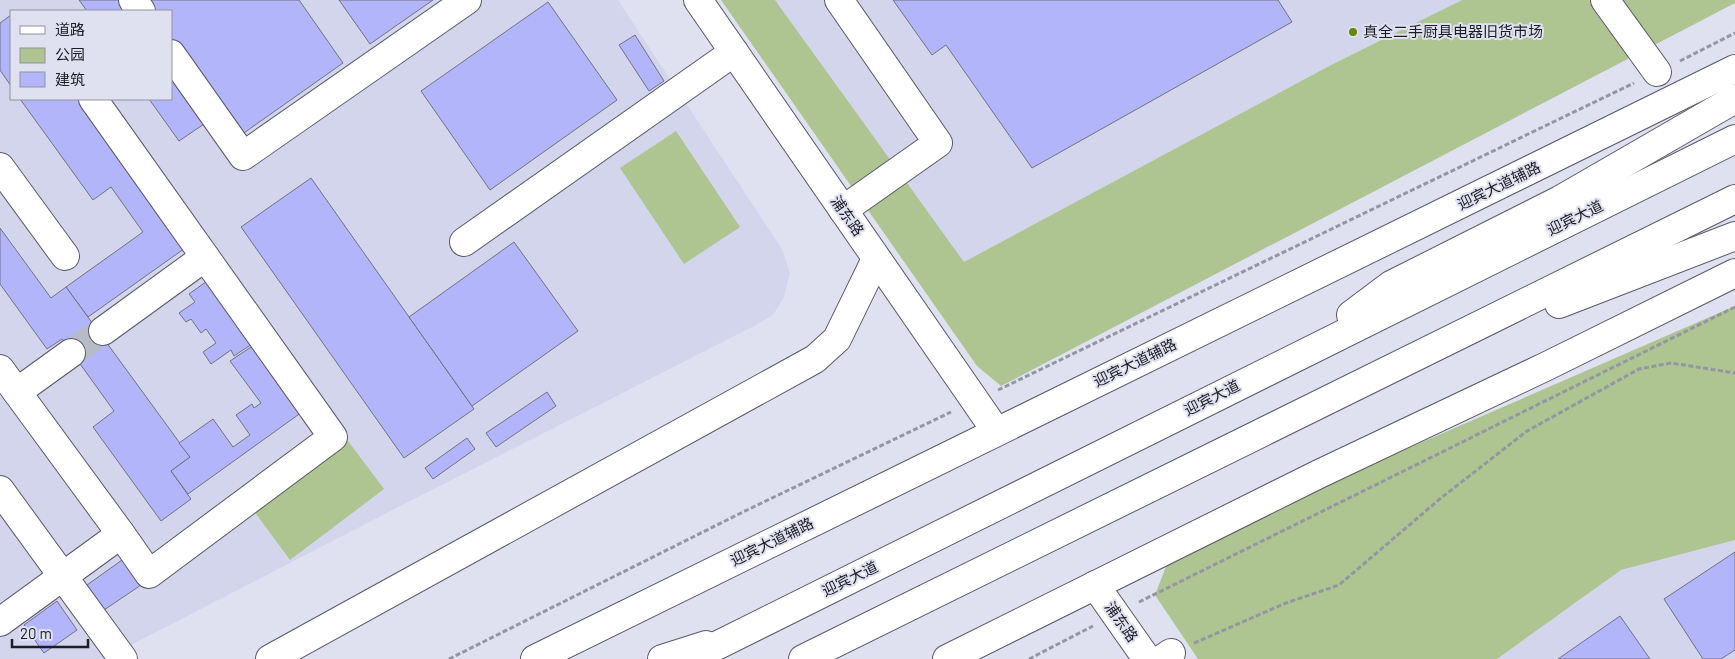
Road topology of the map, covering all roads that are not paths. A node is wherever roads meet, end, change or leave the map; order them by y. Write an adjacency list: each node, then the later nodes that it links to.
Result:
1 (467, 0): 6 (main road)
2 (698, 0): 5 (main road, 浦东路)
3 (839, 0): 14 (main road)
4 (1610, 1): 8 (main road)
5 (734, 52): 14 (main road, 浦东路); 16 (main road)
6 (172, 55)
7 (1735, 69): 27 (main road, 迎宾大道辅路)
8 (1657, 72)
9 (94, 100): 18 (main road)
10 (1735, 100): 23 (main road)
11 (1735, 139): 23 (main road, 迎宾大道)
12 (0, 167): 17 (main road)
13 (1735, 199): 24 (main road)
14 (843, 210): 19 (main road, 浦东路)
15 (1735, 236): 24 (main road)
16 (464, 242)
17 (64, 256)
18 (205, 257): 21 (main road); 29 (main road)
19 (876, 259): 27 (main road, 浦东路); 36 (main road)
20 (1735, 274): 31 (main road)
21 (103, 331)
22 (71, 353): 26 (main road)
23 (1297, 356): 33 (main road, 迎宾大道)
24 (1412, 359): 40 (main road)
25 (0, 369): 26 (main road)
26 (17, 392): 29 (main road)
27 (996, 431): 37 (main road, 迎宾大道辅路)
28 (0, 490): 30 (main road)
29 (121, 534): 30 (main road)
30 (63, 576): 32 (main road); 35 (main road)
31 (1095, 585): 34 (main road, 浦东路); 41 (main road)
32 (0, 622)
33 (745, 632): 38 (main road); 39 (main road, 迎宾大道)
34 (1160, 657)
35 (123, 659)
36 (270, 659)
37 (535, 659)
38 (662, 659)
39 (690, 659)
40 (803, 659)
41 (947, 659)

